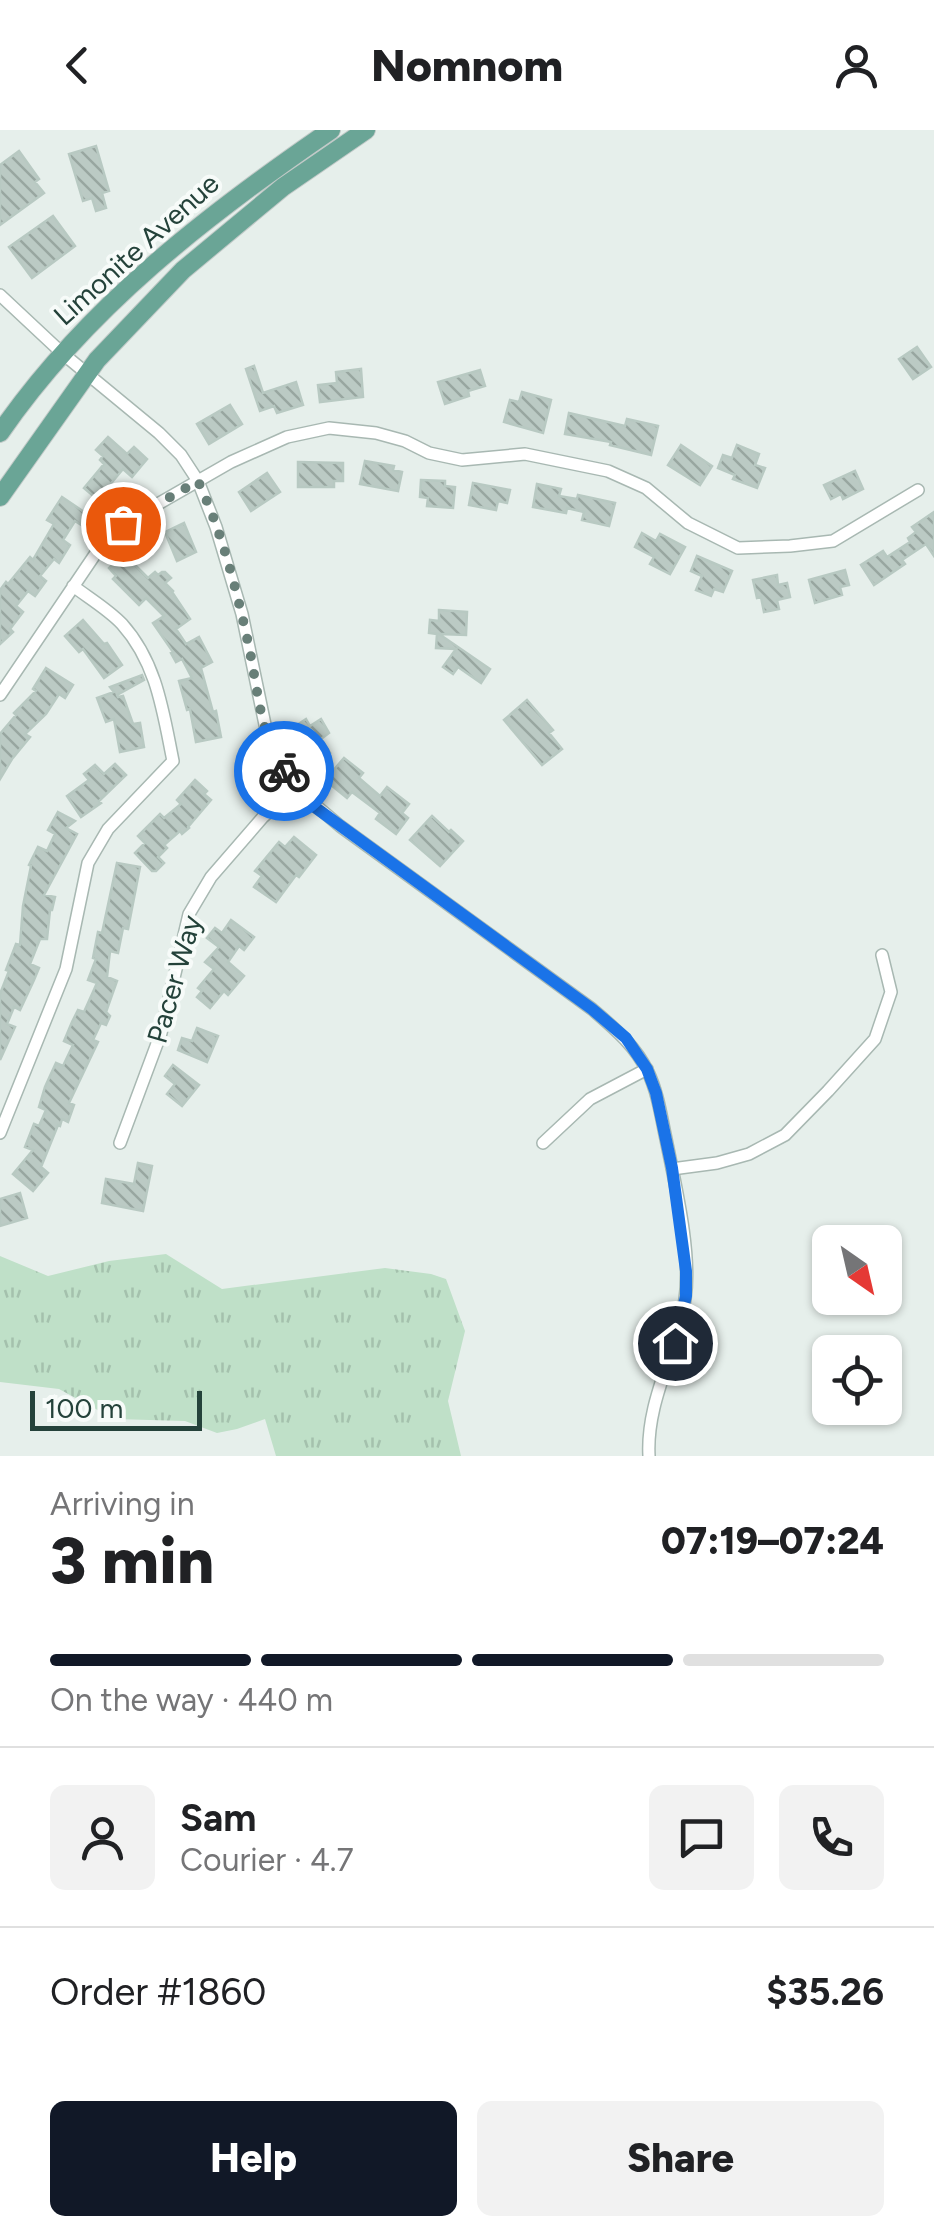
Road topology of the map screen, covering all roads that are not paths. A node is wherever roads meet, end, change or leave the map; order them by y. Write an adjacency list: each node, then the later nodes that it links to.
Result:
1 (331, 130): 4 (main road, Limonite Avenue)
2 (366, 130): 5 (main road, Limonite Avenue)
3 (0, 294): 4 (street)
4 (62, 353): 5 (street); 6 (main road, Limonite Avenue)
5 (86, 374): 7 (street); 9 (main road, Limonite Avenue)
6 (0, 433)
7 (198, 481): 8 (street); 10 (street); 12 (street)
8 (918, 490)
9 (0, 496)
10 (73, 586): 11 (street); 15 (street)
11 (0, 695)
12 (295, 788): 14 (street); 16 (street, Pacer Way)
13 (882, 955): 18 (street)
14 (647, 1069): 17 (street); 18 (street)
15 (0, 1133)
16 (120, 1143)
17 (543, 1143)
18 (672, 1168): 19 (street)
19 (650, 1456)

